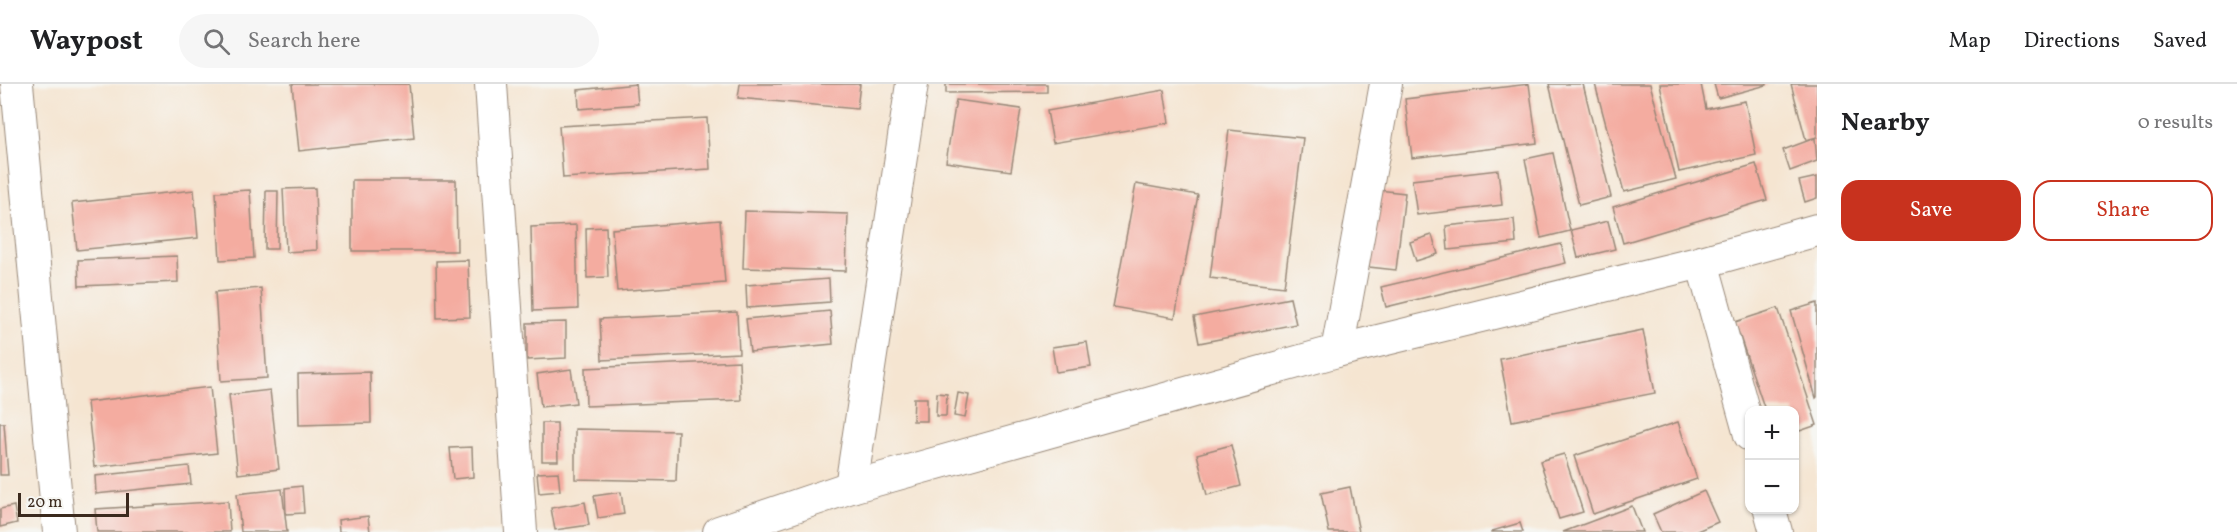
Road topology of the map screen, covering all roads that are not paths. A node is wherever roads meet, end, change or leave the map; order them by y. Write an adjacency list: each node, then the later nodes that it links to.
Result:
1 (17, 84): 11 (street)
2 (491, 84): 12 (street)
3 (912, 84): 9 (street)
4 (1386, 84): 7 (street)
5 (1817, 230): 6 (street)
6 (1701, 262): 7 (street); 8 (street)
7 (1337, 351): 9 (street)
8 (1745, 421)
9 (850, 487): 13 (street)
10 (1771, 514): 14 (street)
11 (59, 532)
12 (521, 532)
13 (719, 532)
14 (1776, 532)

